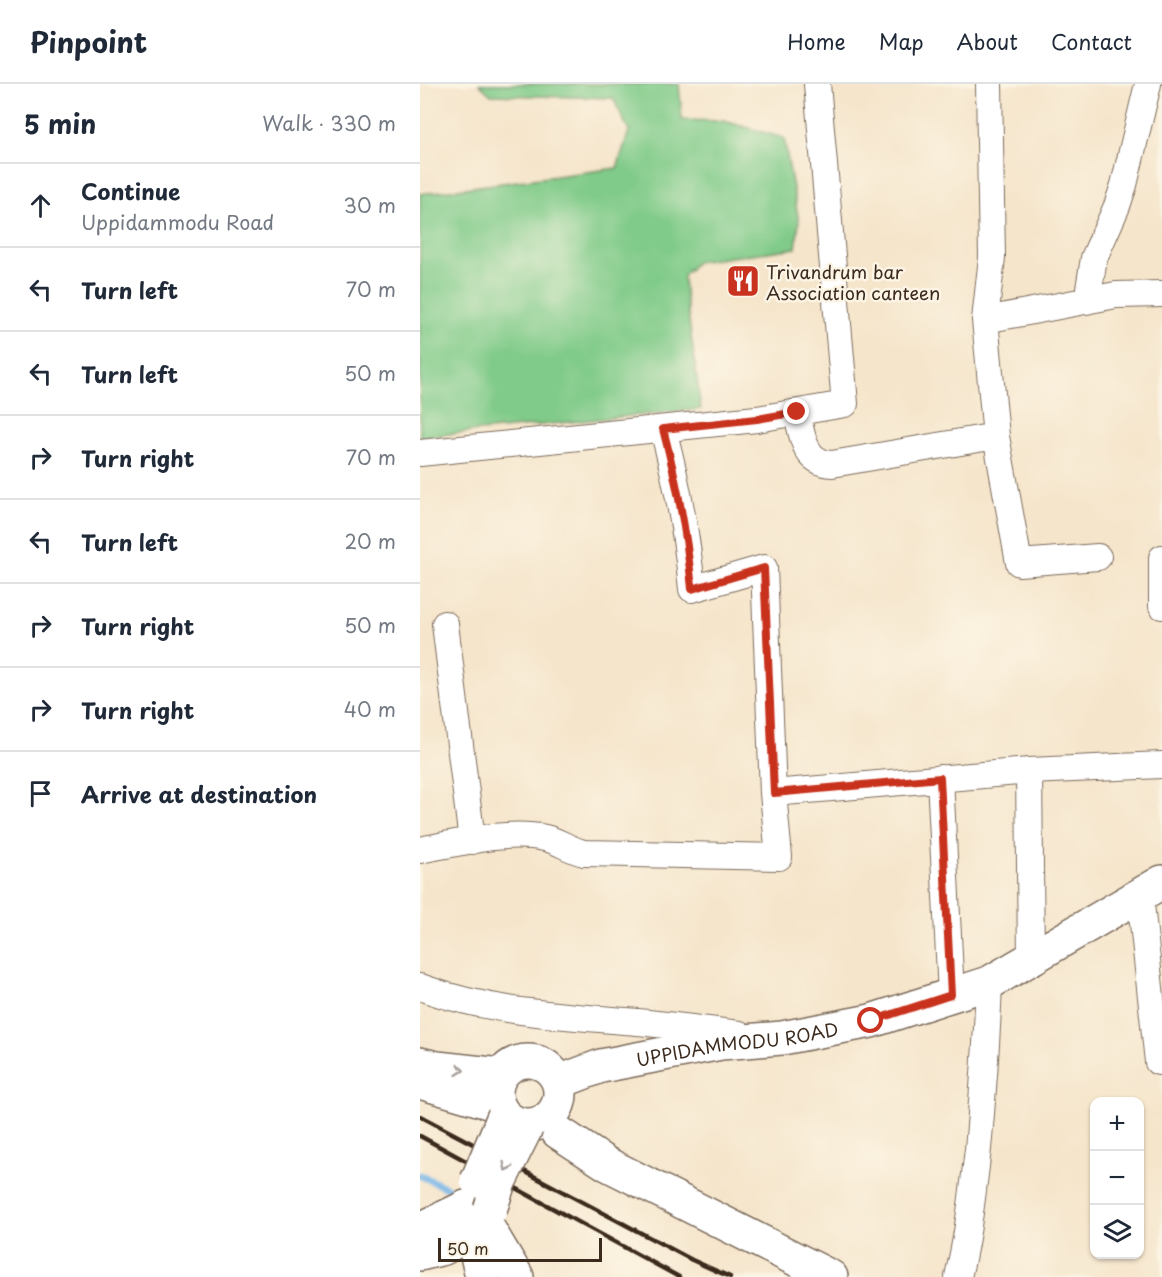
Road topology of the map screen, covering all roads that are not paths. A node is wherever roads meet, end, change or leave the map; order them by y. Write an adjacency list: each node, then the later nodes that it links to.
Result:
1 (817, 84): 7 (street)
2 (989, 84): 6 (street)
3 (1148, 84): 5 (street)
4 (1162, 294): 5 (street)
5 (1088, 301): 6 (street)
6 (986, 320): 9 (street)
7 (797, 412): 8 (street); 9 (street)
8 (663, 429): 10 (street); 18 (street)
9 (996, 436): 11 (street)
10 (420, 453)
11 (1098, 557)
12 (1162, 558): 13 (street)
13 (1162, 606)
14 (445, 624): 19 (street)
15 (1162, 765): 16 (street)
16 (1029, 771): 17 (street); 22 (street)
17 (940, 778): 18 (street); 25 (street)
18 (774, 793): 19 (street)
19 (472, 841): 20 (street)
20 (420, 850)
21 (1151, 888): 22 (main road, UPPIDAMMODU ROAD); 27 (street)
22 (1031, 960): 23 (main road, UPPIDAMMODU ROAD)
23 (989, 983): 25 (main road, UPPIDAMMODU ROAD); 39 (street)
24 (420, 987): 26 (street)
25 (951, 995): 26 (main road, UPPIDAMMODU ROAD)
26 (782, 1038): 29 (main road, UPPIDAMMODU ROAD)
27 (1158, 1062)
28 (420, 1064): 31 (main road, one-way to 31)
29 (552, 1073): 31 (main road); 31 (main road, UPPIDAMMODU ROAD)
30 (420, 1082): 31 (main road)
31 (515, 1108): 32 (main road, bridge); 38 (main road)
32 (477, 1213): 33 (main road); 34 (main road); 36 (main road); 37 (main road)
33 (420, 1227)
34 (420, 1255): 35 (main road)
35 (470, 1277)
36 (482, 1277)
37 (517, 1277)
38 (831, 1277)
39 (958, 1277)

